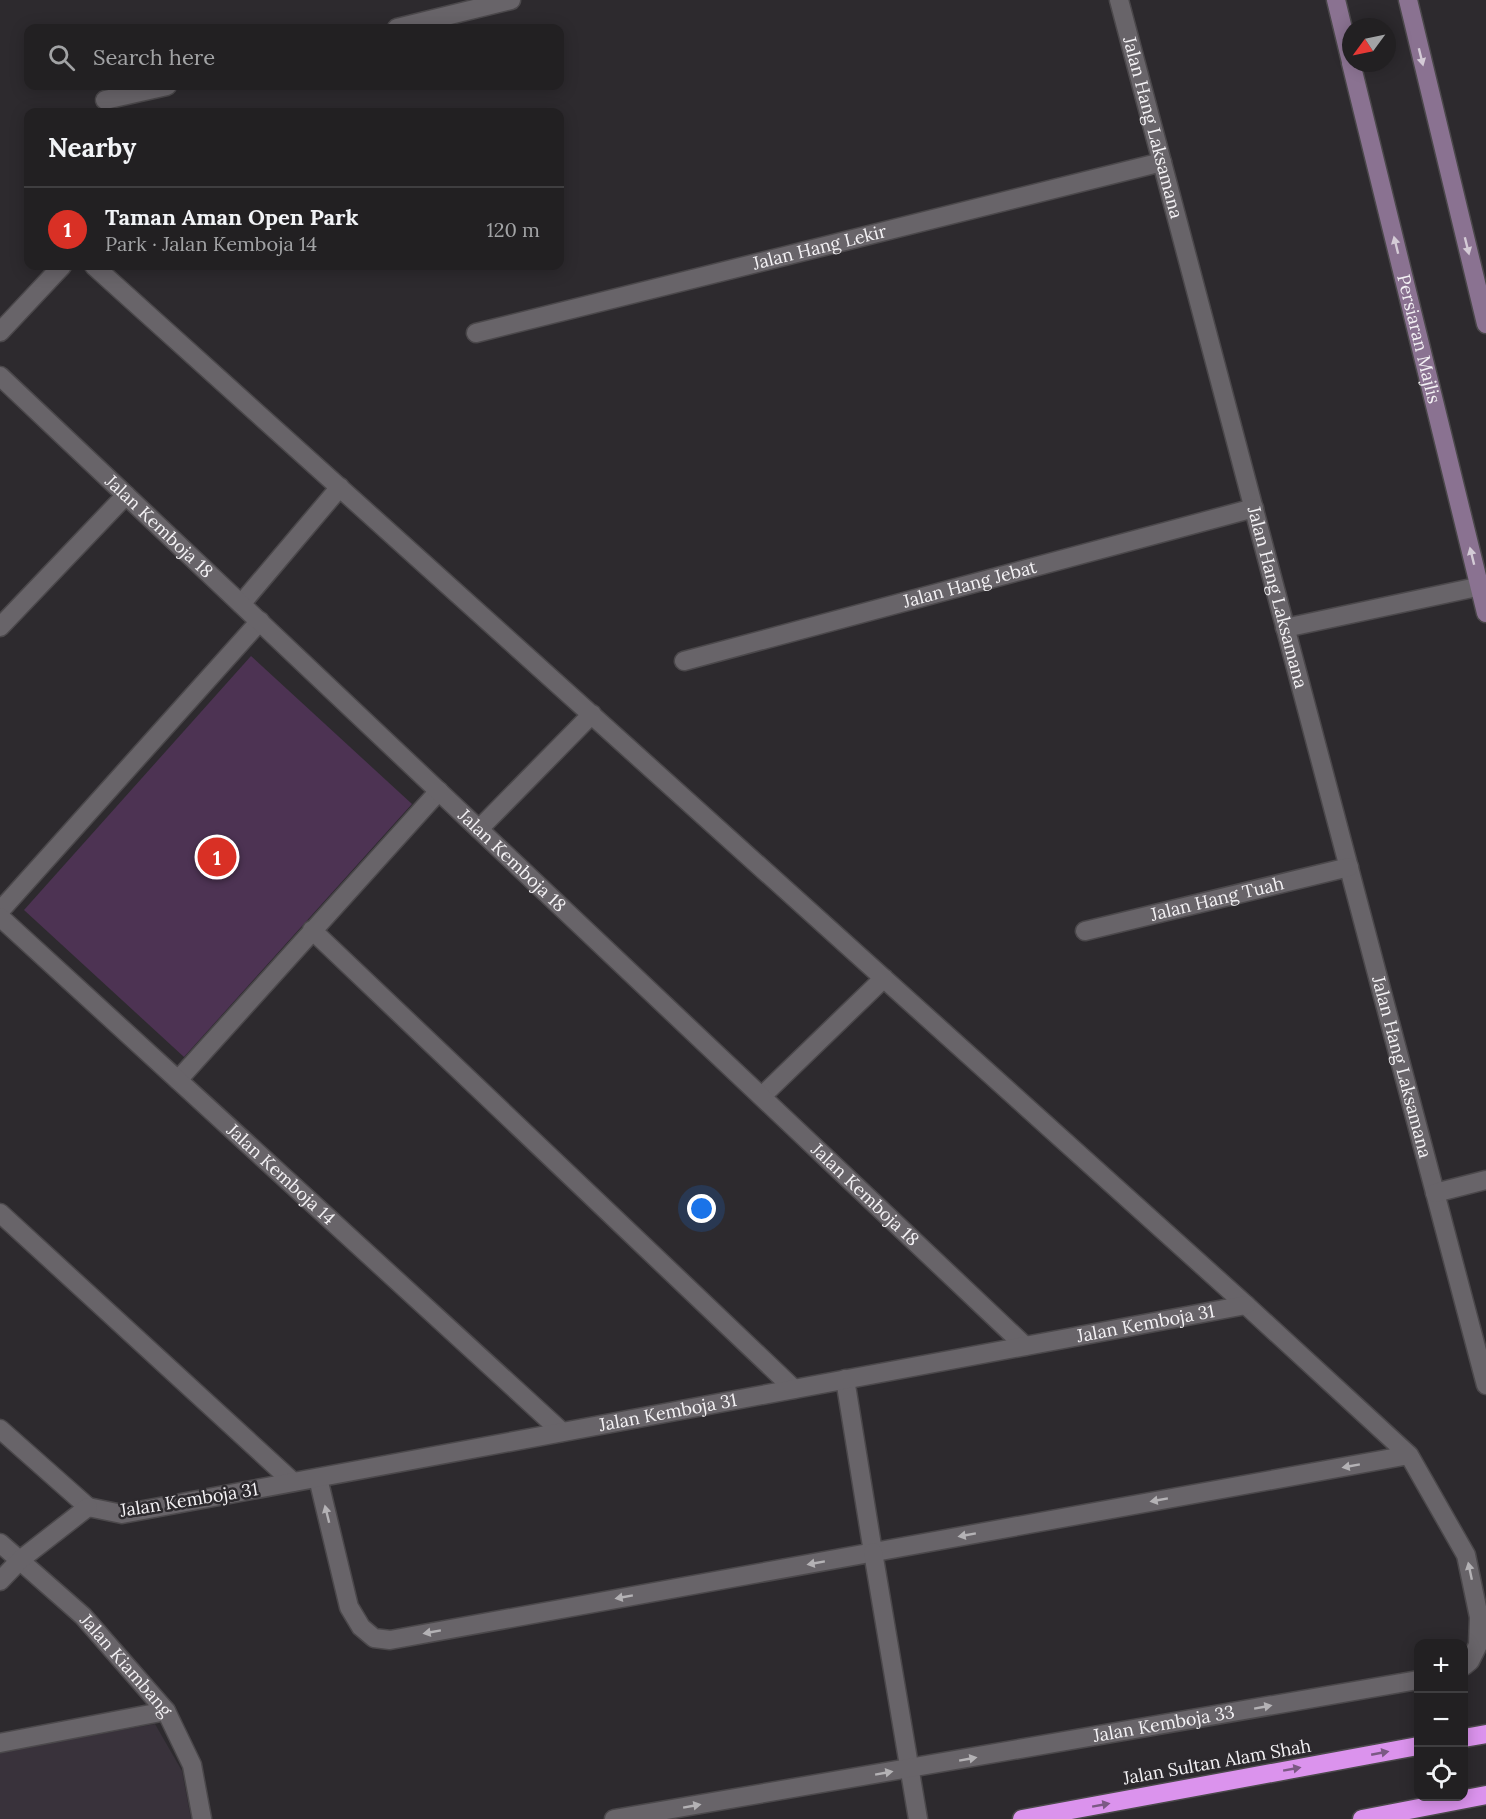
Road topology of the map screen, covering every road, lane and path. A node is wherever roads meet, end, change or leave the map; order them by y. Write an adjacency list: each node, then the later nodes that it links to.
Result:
1 (511, 0): 5 (street)
2 (1119, 0): 10 (street, Jalan Hang Laksamana)
3 (1336, 0): 6 (street, Persiaran Majlis)
4 (1408, 0): 13 (street, one-way to 13)
5 (413, 24)
6 (1342, 25)
7 (1354, 72): 21 (street, Persiaran Majlis, one-way to 7)
8 (149, 90): 9 (street)
9 (105, 100)
10 (1162, 162): 16 (street, Jalan Hang Lekir); 20 (street, Jalan Hang Laksamana)
11 (58, 270): 15 (street)
12 (98, 270): 18 (street)
13 (1480, 272): 14 (street)
14 (1486, 324)
15 (0, 332)
16 (476, 333)
17 (0, 376): 19 (street, Jalan Kemboja 18)
18 (340, 487): 22 (street); 28 (street)
19 (126, 495): 22 (street, Jalan Kemboja 18); 25 (street)
20 (1254, 508): 26 (street, Jalan Hang Laksamana); 27 (street, Jalan Hang Jebat)
21 (1483, 586): 23 (street, Persiaran Majlis); 26 (street)
22 (241, 604): 24 (street, Jalan Kemboja 18)
23 (1486, 613)
24 (260, 621): 29 (street, Jalan Kemboja 18); 32 (street)
25 (0, 627)
26 (1285, 628): 31 (street, Jalan Hang Laksamana)
27 (684, 661)
28 (592, 714): 30 (street); 36 (street)
29 (439, 791): 30 (street, Jalan Kemboja 18); 34 (street)
30 (479, 829): 38 (street, Jalan Kemboja 18)
31 (1349, 867): 35 (street, Jalan Hang Tuah); 40 (street, Jalan Hang Laksamana)
32 (0, 911)
33 (0, 917): 37 (street, Jalan Kemboja 14)
34 (312, 930): 37 (street); 46 (street)
35 (1085, 931)
36 (884, 978): 38 (street); 42 (street)
37 (178, 1080): 48 (street, Jalan Kemboja 14)
38 (762, 1096): 43 (street, Jalan Kemboja 18)
39 (1486, 1180): 40 (street)
40 (1435, 1194): 45 (street, Jalan Hang Laksamana)
41 (0, 1213): 51 (street)
42 (1246, 1305): 43 (street, Jalan Kemboja 31); 49 (street)
43 (1025, 1346): 44 (street, Jalan Kemboja 31)
44 (845, 1379): 46 (street, Jalan Kemboja 31); 54 (street)
45 (1486, 1385)
46 (794, 1389): 48 (street, Jalan Kemboja 31)
47 (0, 1428): 52 (street)
48 (561, 1432): 50 (street, Jalan Kemboja 31)
49 (1409, 1455): 54 (street, one-way to 54); 57 (street, one-way to 49)
50 (318, 1478): 51 (street, Jalan Kemboja 31); 54 (street, one-way to 50)
51 (293, 1482): 52 (street, Jalan Kemboja 31)
52 (88, 1507): 55 (street)
53 (0, 1543): 55 (street, Jalan Kiambang)
54 (873, 1552): 64 (street)
55 (20, 1560): 56 (street); 59 (street, Jalan Kiambang)
56 (0, 1581)
57 (1468, 1663)
58 (1414, 1681): 64 (street, Jalan Kemboja 33, one-way to 58)
59 (166, 1711): 62 (street); 66 (street, Jalan Kiambang)
60 (1486, 1734): 61 (highway)
61 (1468, 1737)
62 (0, 1743)
63 (1414, 1747): 69 (highway, Jalan Sultan Alam Shah, one-way to 63)
64 (910, 1768): 67 (street, Jalan Kemboja 33, one-way to 64); 68 (street)
65 (1486, 1796): 70 (highway)
66 (202, 1819)
67 (614, 1819)
68 (918, 1819)
69 (1022, 1819)
70 (1362, 1819)

